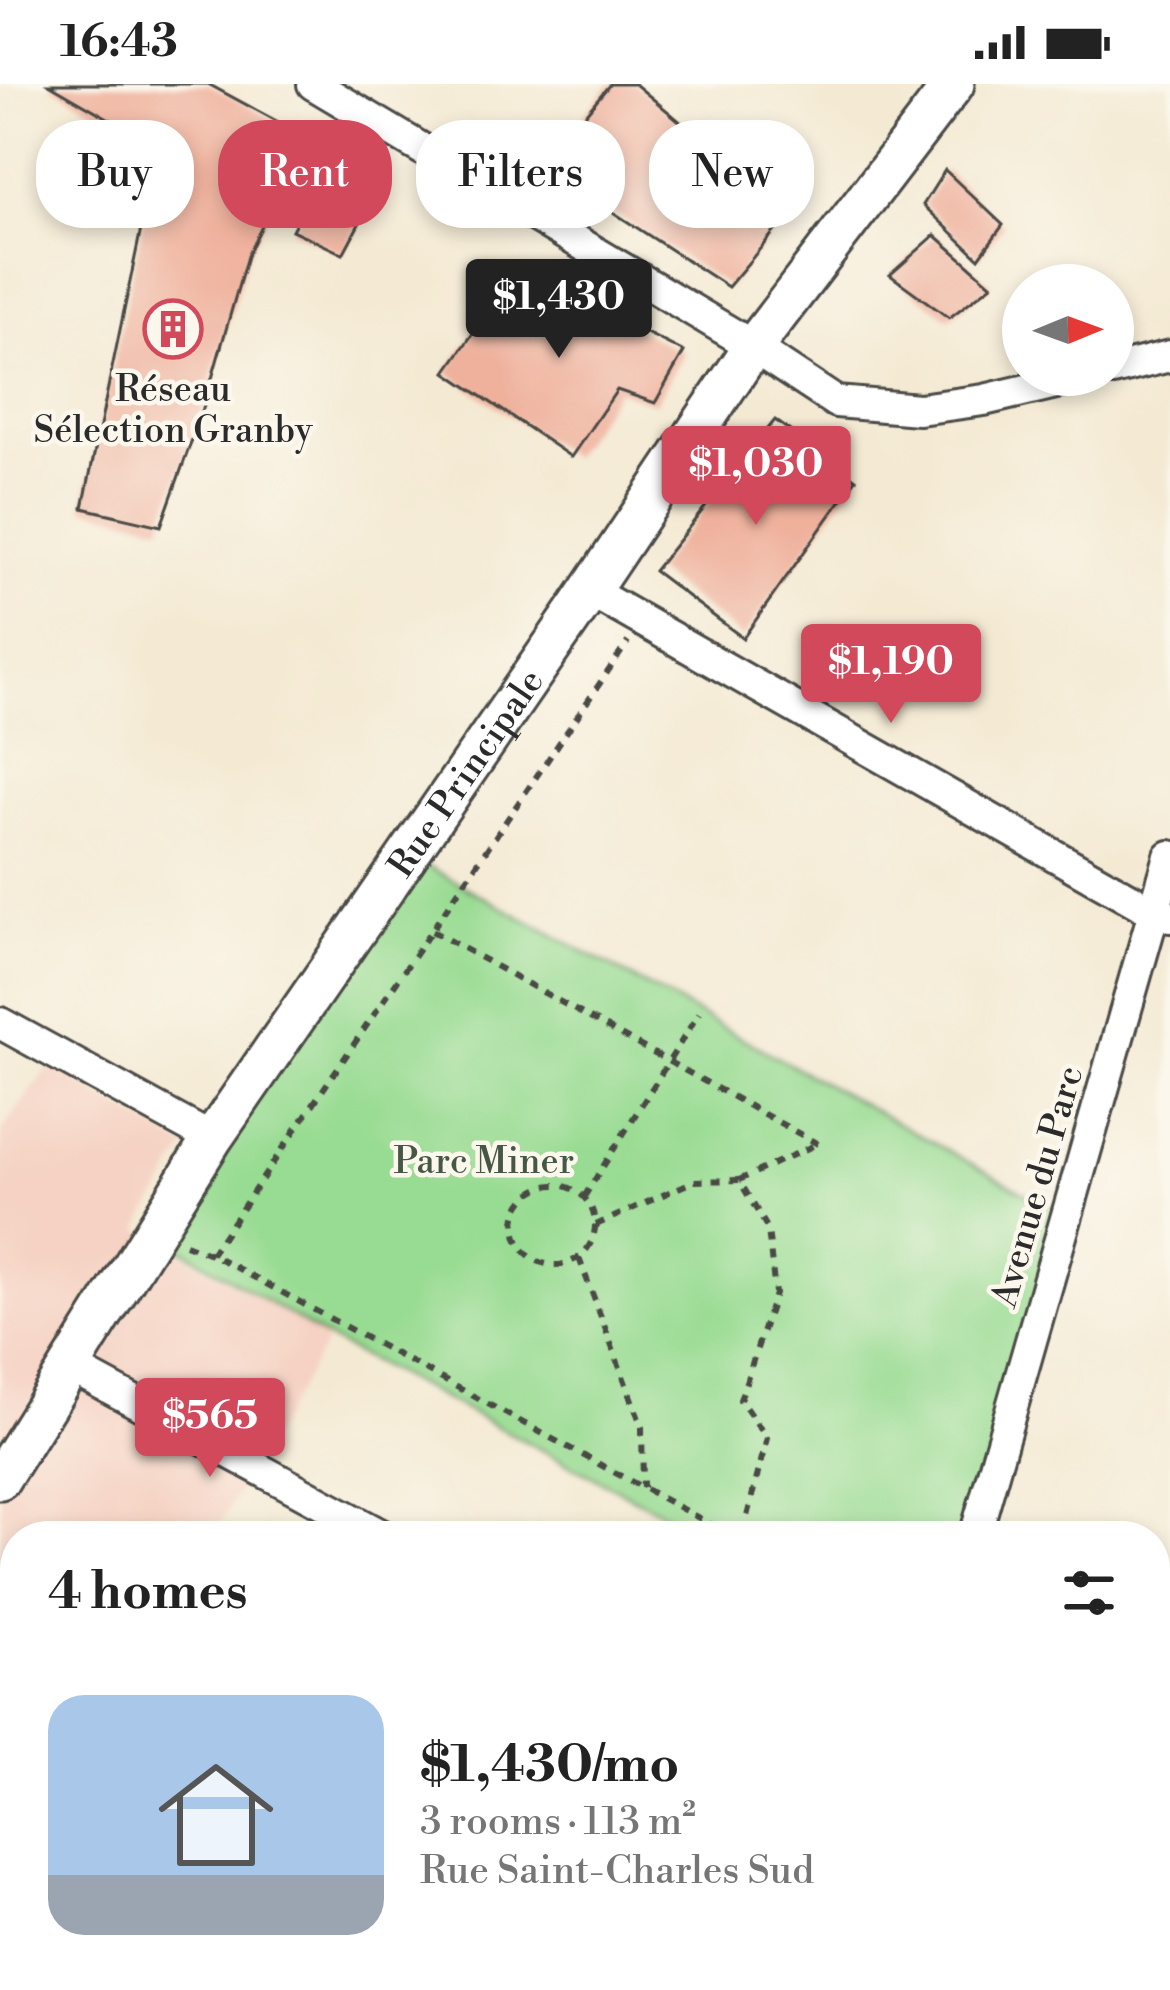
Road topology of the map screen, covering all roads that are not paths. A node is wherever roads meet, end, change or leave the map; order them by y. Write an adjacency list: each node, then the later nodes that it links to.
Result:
1 (313, 84): 3 (street)
2 (954, 84): 3 (main road, Rue Principale)
3 (753, 347): 6 (street); 7 (main road, Rue Principale)
4 (1170, 356): 5 (street)
5 (1134, 365)
6 (1002, 396)
7 (590, 591): 9 (street); 11 (main road, Rue Principale)
8 (1170, 856): 9 (street, Avenue du Parc)
9 (1162, 915): 15 (street, Avenue du Parc)
10 (0, 1023): 11 (street)
11 (212, 1139): 12 (main road, Rue Principale)
12 (69, 1366): 13 (main road, Rue Principale); 14 (street)
13 (0, 1479)
14 (354, 1521)
15 (980, 1521)

